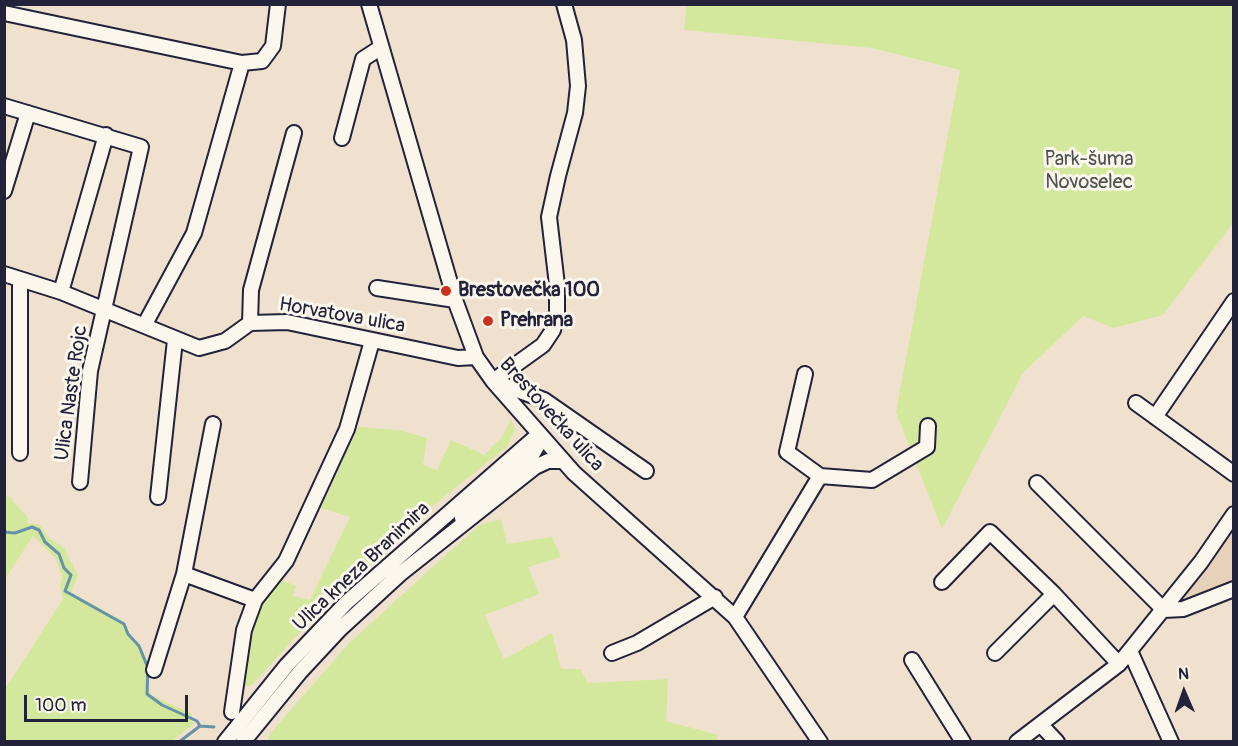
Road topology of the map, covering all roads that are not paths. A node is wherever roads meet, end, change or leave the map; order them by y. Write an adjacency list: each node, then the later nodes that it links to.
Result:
1 (278, 4): 6 (street)
2 (369, 4): 5 (street, Brestovečka ulica)
3 (564, 4): 26 (street)
4 (4, 13): 6 (street)
5 (380, 48): 11 (street); 17 (street, Brestovečka ulica)
6 (242, 63): 21 (street)
7 (4, 106): 8 (street)
8 (28, 113): 10 (street); 12 (street)
9 (294, 133): 20 (street)
10 (106, 135): 16 (street); 19 (street, Ulica Naste Rojc)
11 (342, 138)
12 (4, 191)
13 (4, 274): 14 (street, Horvatova ulica)
14 (20, 279): 16 (street, Horvatova ulica); 32 (street)
15 (377, 288): 17 (street)
16 (61, 292): 19 (street, Horvatova ulica)
17 (455, 300): 24 (street, Brestovečka ulica)
18 (1233, 301): 28 (street)
19 (104, 310): 21 (street, Horvatova ulica); 37 (street, Ulica Naste Rojc)
20 (250, 323): 22 (street, Horvatova ulica); 23 (street, Horvatova ulica)
21 (145, 324): 22 (street, Horvatova ulica)
22 (175, 340): 39 (street)
23 (372, 341): 24 (street, Horvatova ulica); 47 (street)
24 (476, 357): 26 (street, Brestovečka ulica)
25 (805, 374): 36 (street)
26 (492, 381): 31 (street, Brestovečka ulica); 34 (street)
27 (1136, 404): 28 (street)
28 (1155, 417): 35 (street)
29 (213, 424): 42 (street)
30 (928, 426): 36 (street)
31 (540, 436): 33 (street, Brestovečka ulica); 41 (street, Ulica kneza Branimira); 58 (street, Ulica kneza Branimira)
32 (20, 453)
33 (563, 461): 41 (street, Ulica kneza Branimira); 46 (street, Brestovečka ulica)
34 (646, 471)
35 (1233, 474)
36 (820, 476): 49 (street)
37 (80, 482)
38 (1037, 483): 48 (street)
39 (159, 497)
40 (1231, 522): 48 (street)
41 (454, 530): 59 (street, Ulica kneza Branimira)
42 (184, 574): 47 (street); 55 (street)
43 (942, 582): 45 (street)
44 (1233, 589): 48 (street)
45 (1054, 594): 52 (street); 54 (street)
46 (715, 597): 49 (street, Brestovečka ulica); 51 (street)
47 (255, 600): 56 (street)
48 (1164, 610): 50 (street)
49 (735, 617): 60 (street, Brestovečka ulica)
50 (1130, 651): 54 (street); 64 (street)
51 (612, 652)
52 (995, 653)
53 (912, 660): 61 (street)
54 (1119, 664): 57 (street)
55 (154, 670)
56 (232, 712)
57 (1041, 725): 62 (street); 63 (street)
58 (225, 741)
59 (243, 741)
60 (820, 741)
61 (963, 741)
62 (1017, 741)
63 (1057, 741)
64 (1171, 741)

